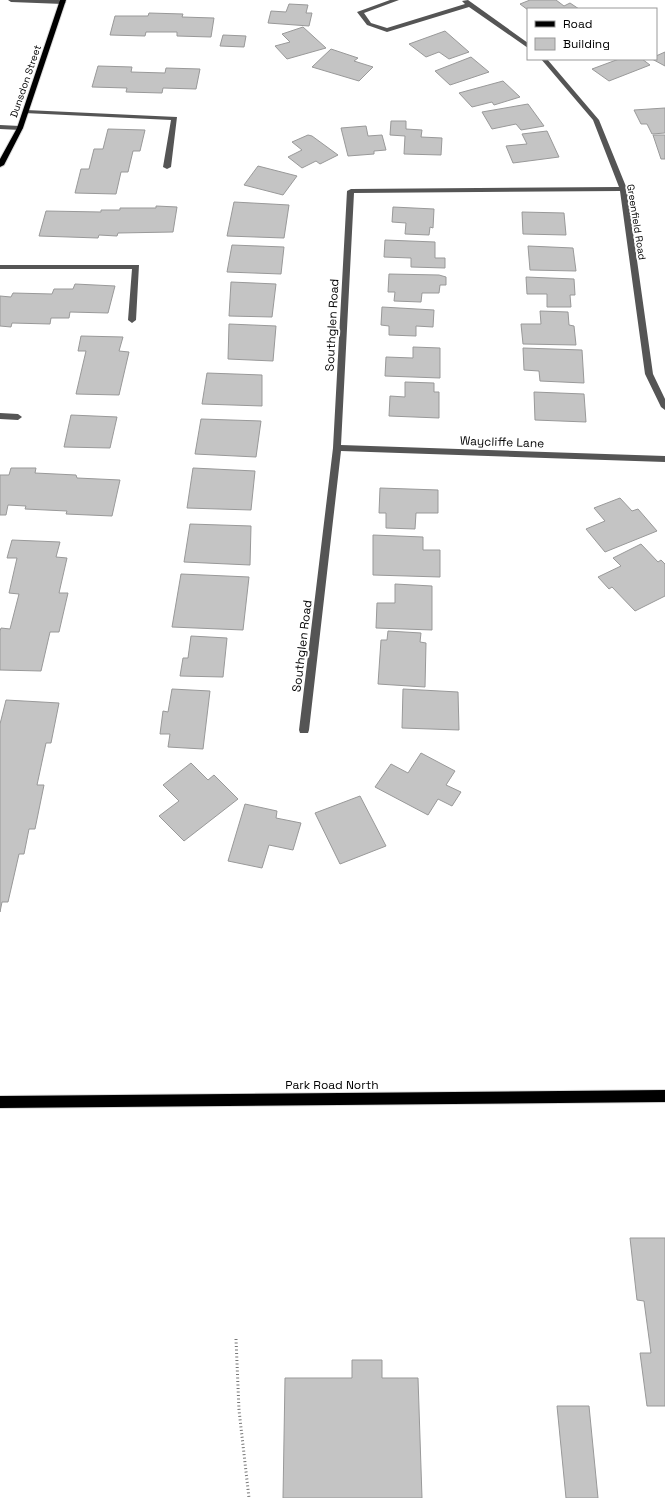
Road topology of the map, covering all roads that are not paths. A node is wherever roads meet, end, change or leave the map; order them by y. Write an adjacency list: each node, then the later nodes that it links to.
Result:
1 (11, 0): 4 (street)
2 (396, 0): 5 (street)
3 (463, 0): 5 (street)
4 (63, 1): 8 (main road, Dunsdon Street)
5 (469, 5): 6 (street)
6 (527, 45)
7 (545, 60): 13 (street, Greenfield Road)
8 (26, 112): 10 (main road, Dunsdon Street); 12 (street)
9 (0, 127): 10 (street)
10 (20, 128): 11 (main road, Dunsdon Street)
11 (0, 165)
12 (167, 167)
13 (623, 189): 16 (street, Greenfield Road); 19 (street, Southglen Road)
14 (0, 267): 15 (street)
15 (132, 320)
16 (665, 407)
17 (0, 416): 18 (street)
18 (18, 417)
19 (337, 448): 20 (street, Waycliffe Lane); 21 (street, Southglen Road)
20 (665, 460)
21 (304, 730)
22 (665, 1096): 23 (main road, Park Road North)
23 (0, 1102)

